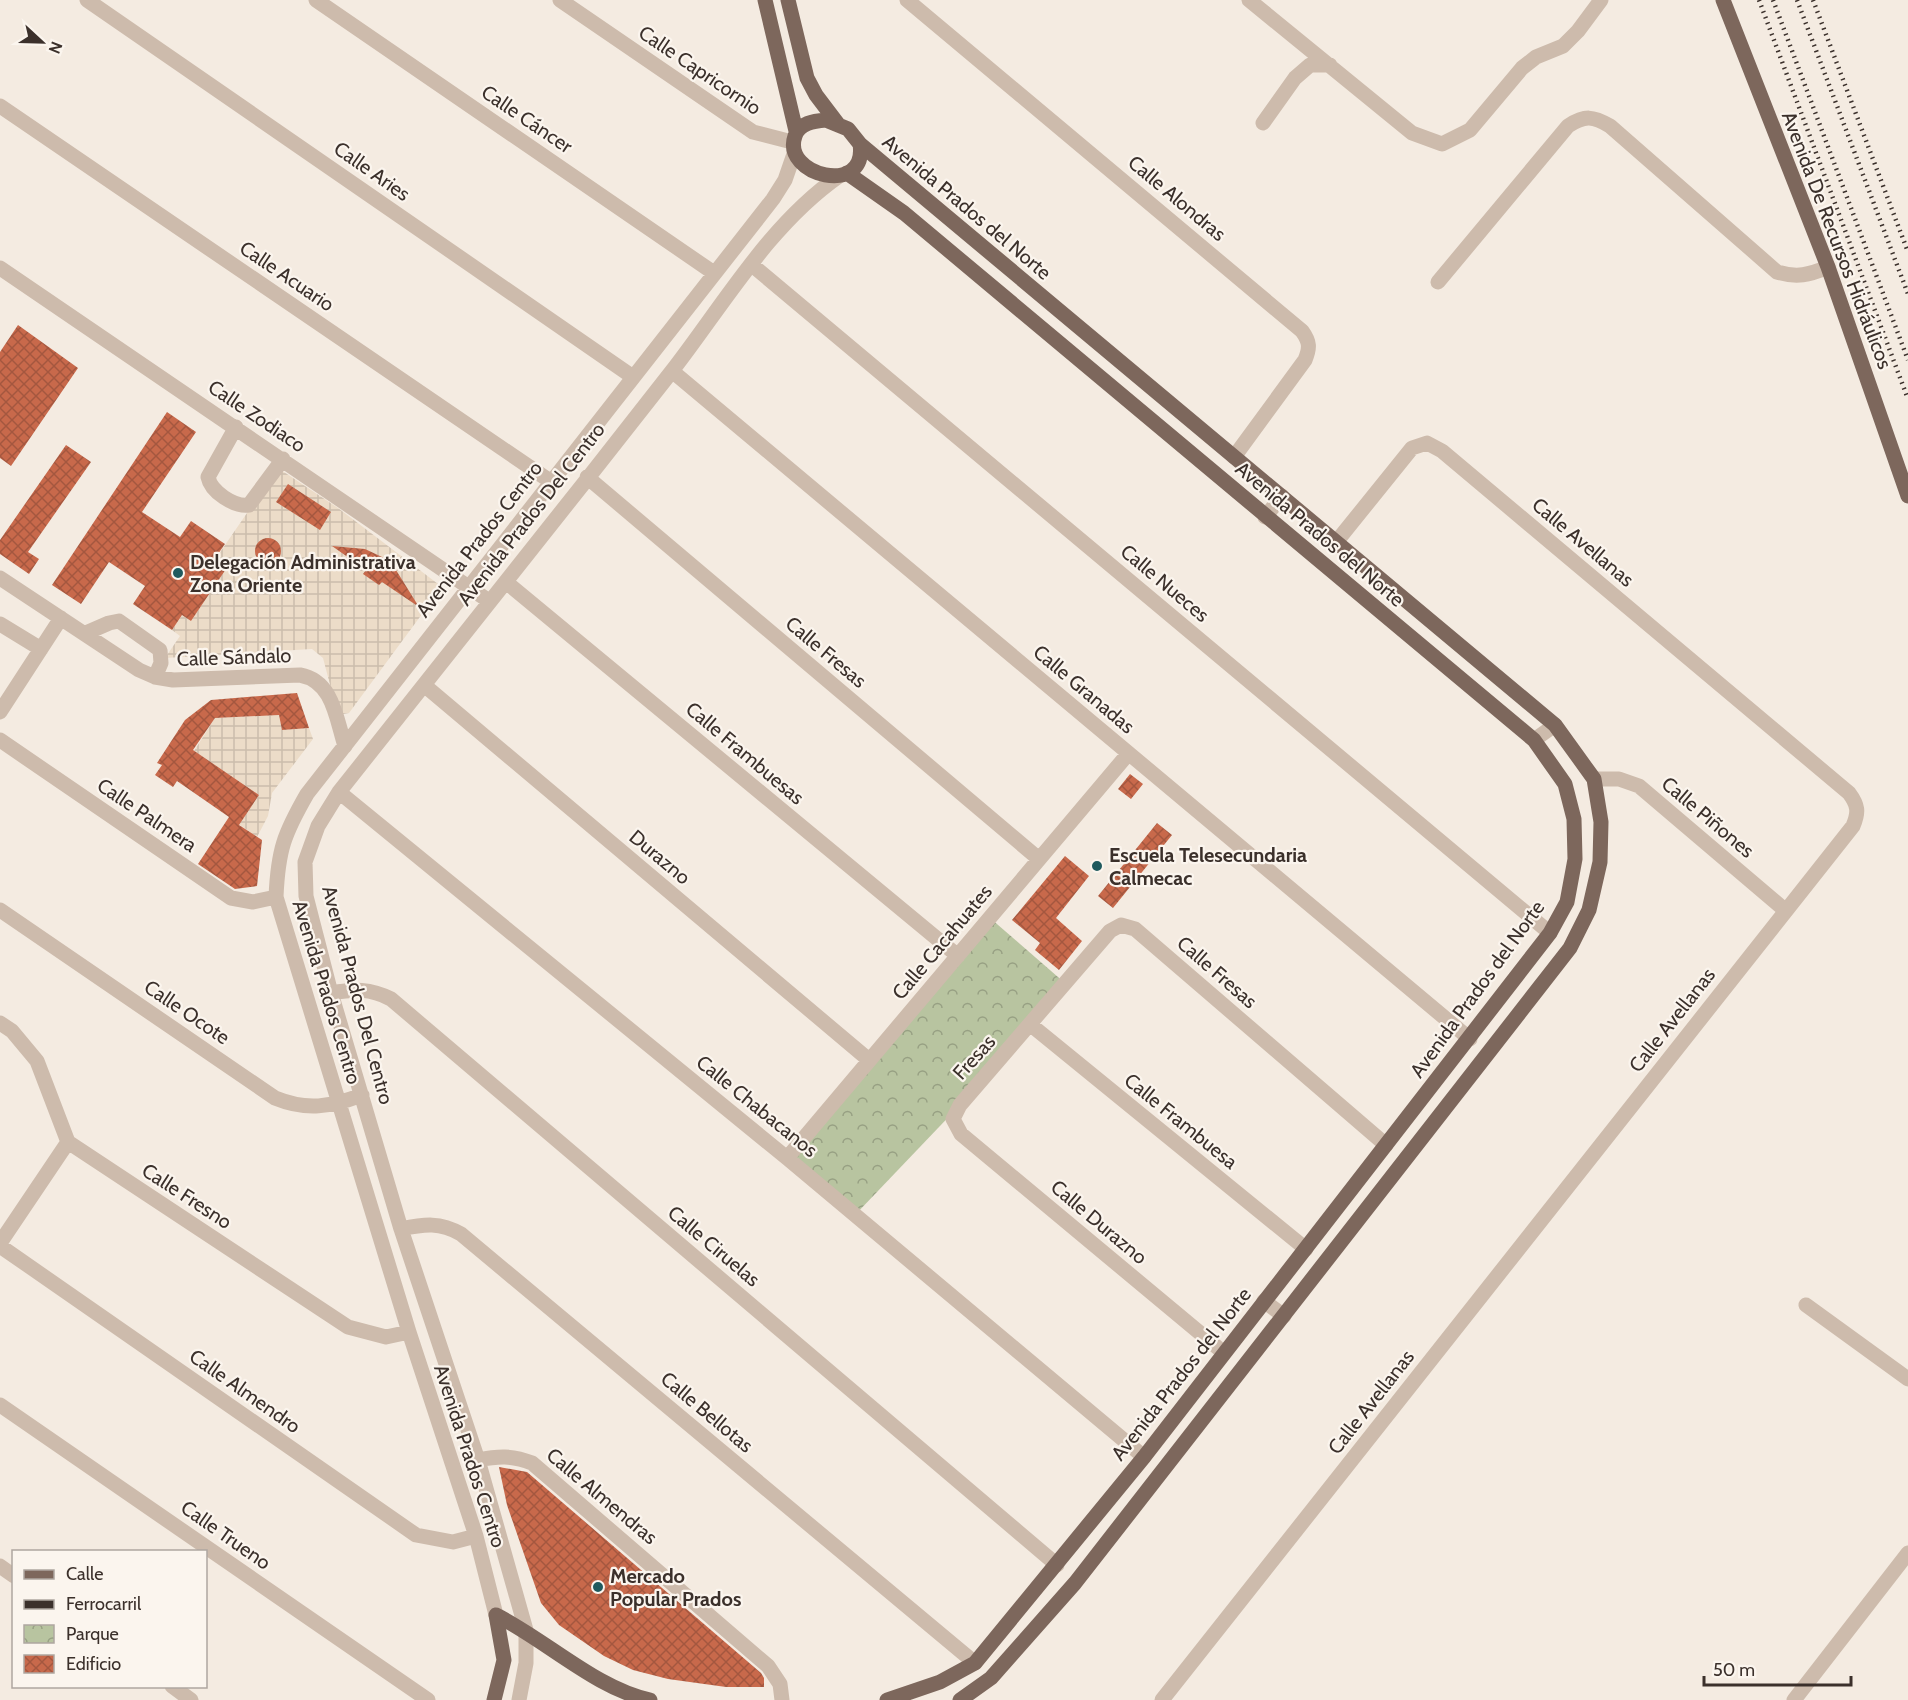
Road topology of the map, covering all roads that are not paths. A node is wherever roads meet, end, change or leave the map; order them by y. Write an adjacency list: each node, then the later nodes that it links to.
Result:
1 (87, 0): 23 (street, Calle Aries)
2 (316, 0): 20 (street, Calle Cáncer)
3 (560, 0): 14 (street, Calle Capricornio)
4 (765, 0): 14 (main road)
5 (788, 0): 13 (main road)
6 (908, 0): 25 (street, Calle Alondras)
7 (1249, 0): 10 (street)
8 (1600, 0): 10 (street)
9 (1723, 0): 18 (main road, Avenida De Recursos Hidráulicos)
10 (1330, 64): 12 (street)
11 (0, 106): 28 (street, Calle Acuario)
12 (1263, 123)
13 (838, 124): 14 (main road); 15 (main road)
14 (794, 142): 16 (main road); 20 (street, Avenida Prados Centro)
15 (860, 144): 16 (main road); 25 (main road, Avenida Prados del Norte)
16 (843, 174): 17 (street, Avenida Prados Del Centro); 31 (main road, Avenida Prados del Norte)
17 (752, 265): 22 (street, Avenida Prados Del Centro); 55 (street, Calle Nueces)
18 (1828, 267): 21 (street); 29 (main road, Avenida De Recursos Hidráulicos)
19 (0, 268): 24 (street, Calle Zodiaco)
20 (714, 273): 23 (street, Avenida Prados Centro)
21 (1438, 282)
22 (672, 371): 27 (street, Avenida Prados Del Centro); 48 (street, Calle Granadas)
23 (633, 377): 28 (street, Avenida Prados Centro)
24 (236, 427): 26 (street, Calle Zodiaco); 26 (street)
25 (1234, 457): 30 (main road, Avenida Prados del Norte)
26 (283, 459): 35 (street, Calle Zodiaco)
27 (587, 477): 34 (street, Avenida Prados Del Centro); 51 (street, Calle Fresas)
28 (550, 481): 35 (street, Avenida Prados Centro)
29 (1908, 495)
30 (1282, 496): 31 (street); 32 (main road, Avenida Prados del Norte)
31 (1265, 517): 46 (main road, Avenida Prados del Norte)
32 (1337, 541): 44 (main road, Avenida Prados del Norte); 54 (street, Calle Avellanas)
33 (0, 578): 37 (street, Calle Sándalo)
34 (506, 582): 36 (street, Avenida Prados Del Centro); 56 (street, Calle Frambuesas)
35 (470, 586): 36 (street, Calle Zodiaco); 47 (street, Avenida Prados Centro)
36 (489, 601): 42 (street, Avenida Prados Del Centro)
37 (61, 618): 39 (street, Calle Sándalo); 40 (street)
38 (0, 624): 40 (street)
39 (86, 633): 41 (street, Calle Sándalo); 41 (street)
40 (41, 649): 43 (street)
41 (155, 677): 47 (street, Calle Sándalo)
42 (424, 685): 50 (street, Avenida Prados Del Centro); 61 (street, Durazno)
43 (0, 712)
44 (1555, 725): 46 (street); 49 (main road, Avenida Prados del Norte)
45 (0, 740): 52 (street, Calle Palmera)
46 (1534, 740): 55 (main road, Avenida Prados del Norte)
47 (345, 746): 52 (street, Avenida Prados Centro)
48 (1128, 754): 51 (street, Calle Cacahuates); 60 (street, Calle Granadas)
49 (1594, 779): 54 (street, Calle Piñones); 73 (main road, Avenida Prados del Norte)
50 (339, 792): 57 (street, Avenida Prados Del Centro); 67 (street, Calle Chabacanos)
51 (1039, 859): 56 (street, Calle Cacahuates)
52 (276, 897): 63 (street, Avenida Prados Centro)
53 (0, 910): 63 (street, Calle Ocote)
54 (1786, 910): 96 (street, Calle Avellanas)
55 (1550, 933): 60 (main road, Avenida Prados del Norte)
56 (958, 956): 61 (street, Calle Cacahuates)
57 (332, 993): 62 (street, Avenida Prados Del Centro); 82 (street, Calle Ciruelas)
58 (0, 1023): 65 (street)
59 (1031, 1025): 64 (street, Fresas); 66 (street, Calle Fresas); 70 (street, Calle Frambuesa)
60 (1470, 1039): 66 (main road, Avenida Prados del Norte)
61 (869, 1060): 67 (street, Calle Cacahuates)
62 (362, 1095): 63 (street, Calle Ocote); 68 (street, Avenida Prados Del Centro)
63 (338, 1104): 74 (street, Avenida Prados Centro)
64 (953, 1119): 75 (street, Calle Durazno)
65 (68, 1142): 69 (street); 74 (street, Calle Fresno)
66 (1386, 1145): 70 (main road, Avenida Prados del Norte)
67 (787, 1158): 78 (street, Calle Chabacanos)
68 (401, 1229): 79 (street, Avenida Prados Del Centro); 85 (street, Calle Bellotas)
69 (0, 1244): 80 (street, Calle Almendro)
70 (1306, 1249): 71 (main road, Avenida Prados del Norte)
71 (1263, 1301): 73 (street); 75 (main road, Avenida Prados del Norte)
72 (1806, 1305): 76 (street)
73 (1284, 1316): 95 (main road, Avenida Prados del Norte)
74 (409, 1332): 80 (street, Avenida Prados Centro)
75 (1224, 1353): 78 (main road, Avenida Prados del Norte)
76 (1908, 1379)
77 (0, 1405): 89 (street, Calle Trueno)
78 (1144, 1457): 82 (main road, Avenida Prados del Norte)
79 (478, 1460): 84 (street, Avenida Prados Del Centro); 93 (street, Calle Almendras)
80 (476, 1536): 83 (street, Avenida Prados Centro)
81 (1908, 1553): 97 (street)
82 (1057, 1564): 85 (main road, Avenida Prados del Norte)
83 (496, 1615): 84 (main road); 90 (main road, Avenida Prados Centro)
84 (526, 1630): 91 (street, Avenida Prados Del Centro); 92 (main road)
85 (975, 1663): 87 (main road, Avenida Prados del Norte)
86 (175, 1688): 88 (street)
87 (910, 1697): 94 (main road, Avenida Prados del Norte)
88 (191, 1700)
89 (428, 1700)
90 (494, 1700)
91 (519, 1700)
92 (650, 1700)
93 (782, 1700)
94 (887, 1700)
95 (960, 1700)
96 (1162, 1700)
97 (1794, 1700)

